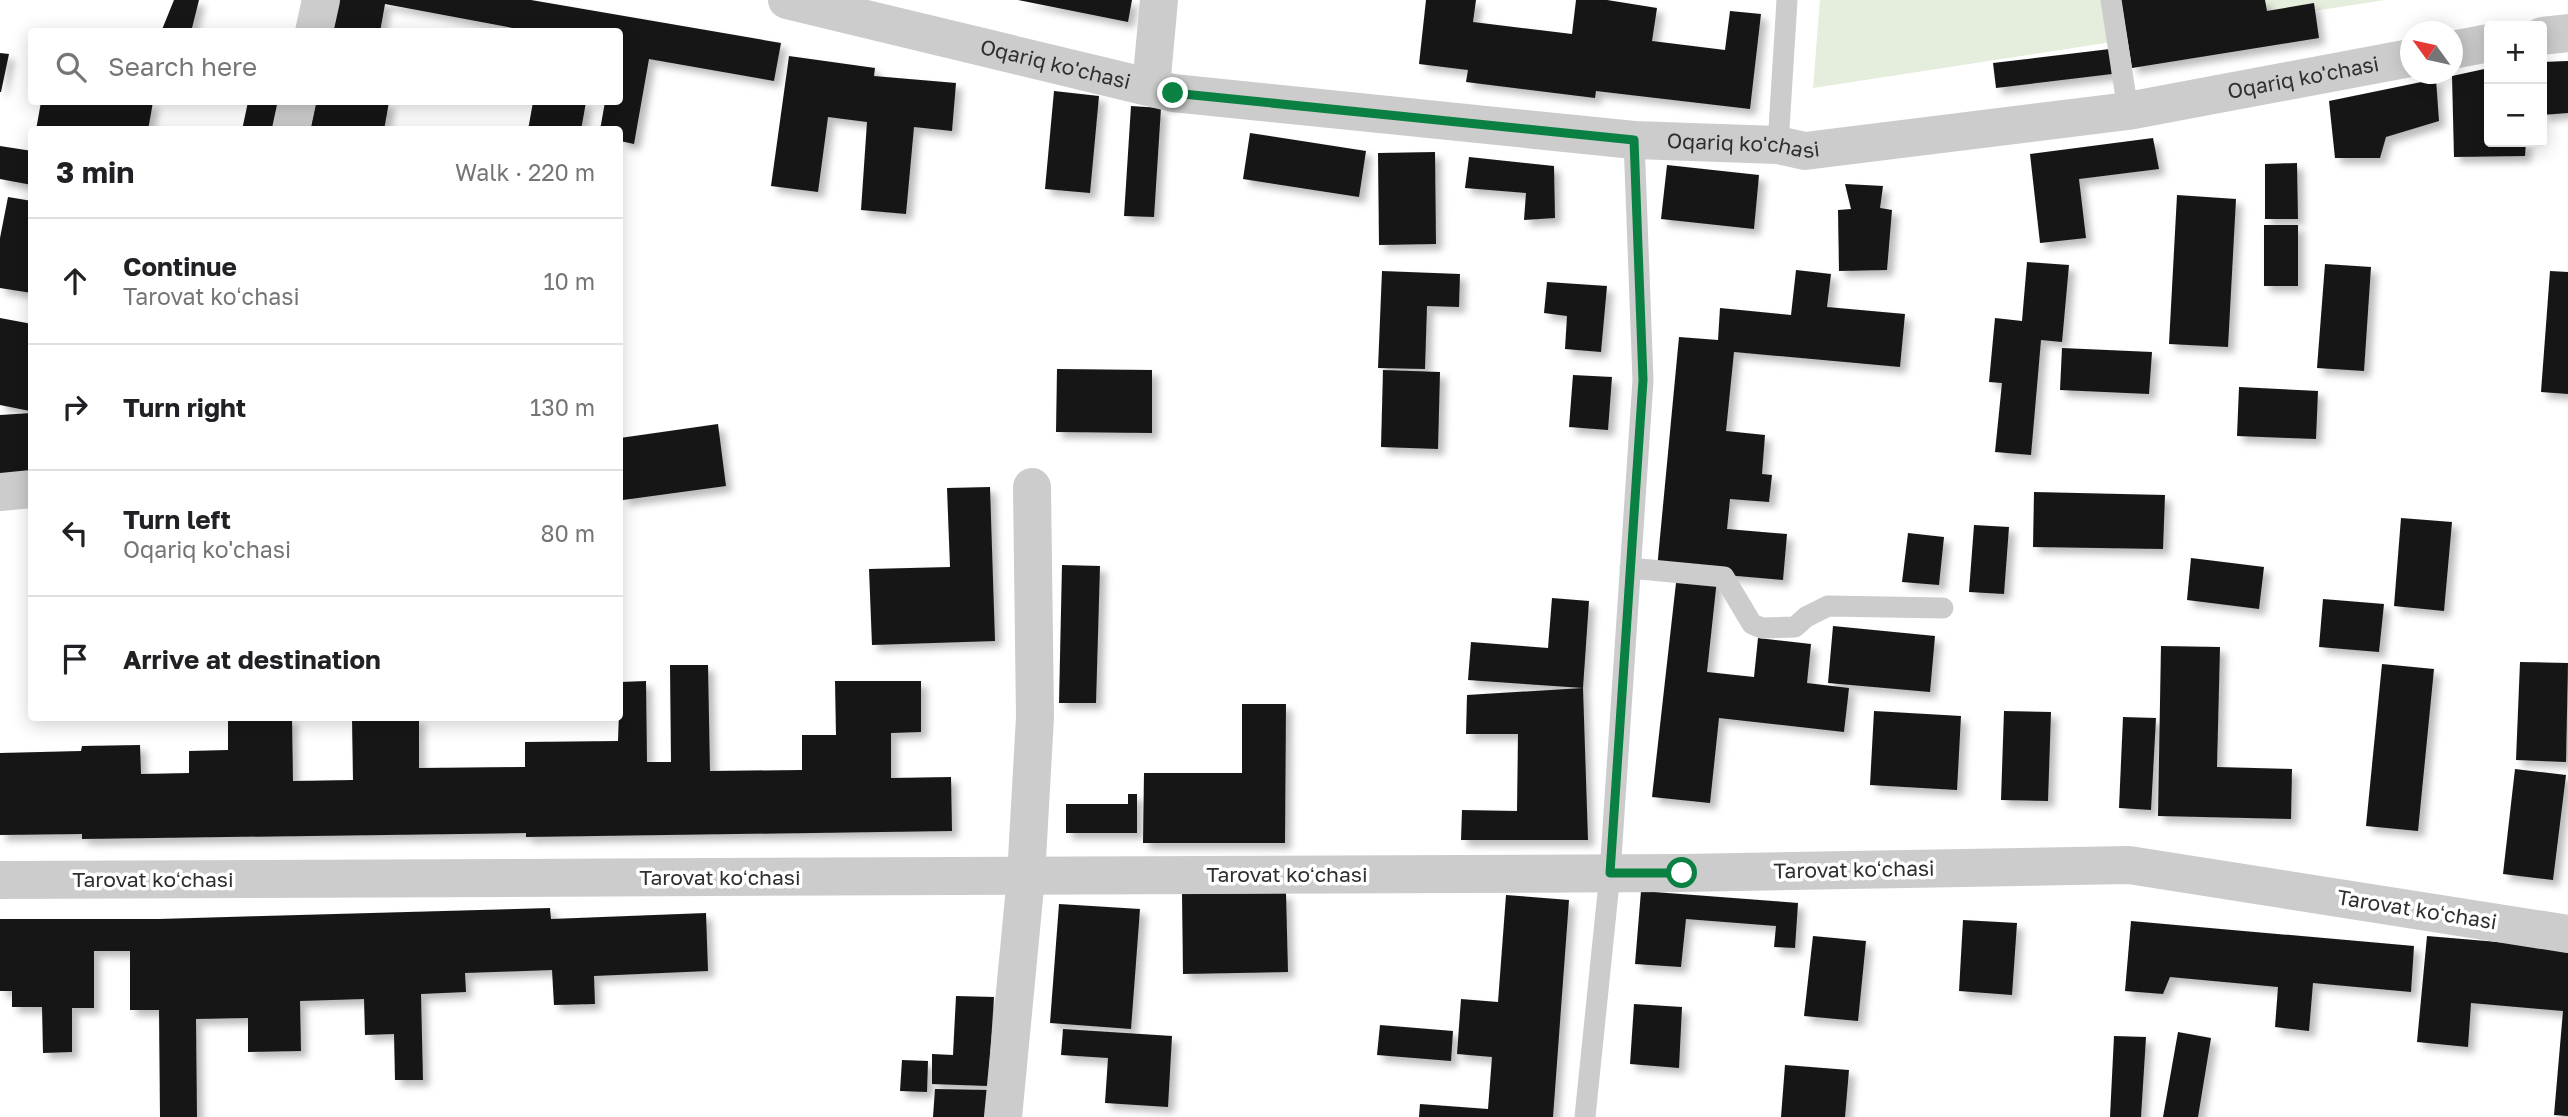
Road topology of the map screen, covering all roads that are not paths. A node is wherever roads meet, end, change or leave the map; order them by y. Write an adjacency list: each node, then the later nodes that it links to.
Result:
1 (321, 0): 6 (street)
2 (786, 0): 12 (street, Oqariq ko'chasi)
3 (1159, 0): 12 (street)
4 (1787, 0): 17 (lane)
5 (2111, 0): 14 (lane)
6 (315, 28)
7 (2568, 33): 8 (street)
8 (2547, 35)
9 (2484, 44): 10 (street)
10 (2463, 48)
11 (2400, 60): 14 (street, Oqariq ko'chasi)
12 (1151, 88): 16 (street, Oqariq ko'chasi)
13 (296, 105): 15 (street)
14 (2128, 111): 17 (street, Oqariq ko'chasi)
15 (292, 126)
16 (1634, 140): 17 (street, Oqariq ko'chasi); 21 (lane)
17 (1778, 145)
18 (1032, 487): 24 (street)
19 (28, 489): 20 (street)
20 (0, 492)
21 (1630, 568): 22 (lane); 23 (lane)
22 (1943, 608)
23 (1610, 873): 24 (street, Tarovat koʻchasi); 26 (street, Tarovat koʻchasi); 28 (lane)
24 (1026, 877): 25 (street, Tarovat koʻchasi); 27 (street)
25 (0, 880)
26 (2568, 934)
27 (1003, 1117)
28 (1585, 1117)

